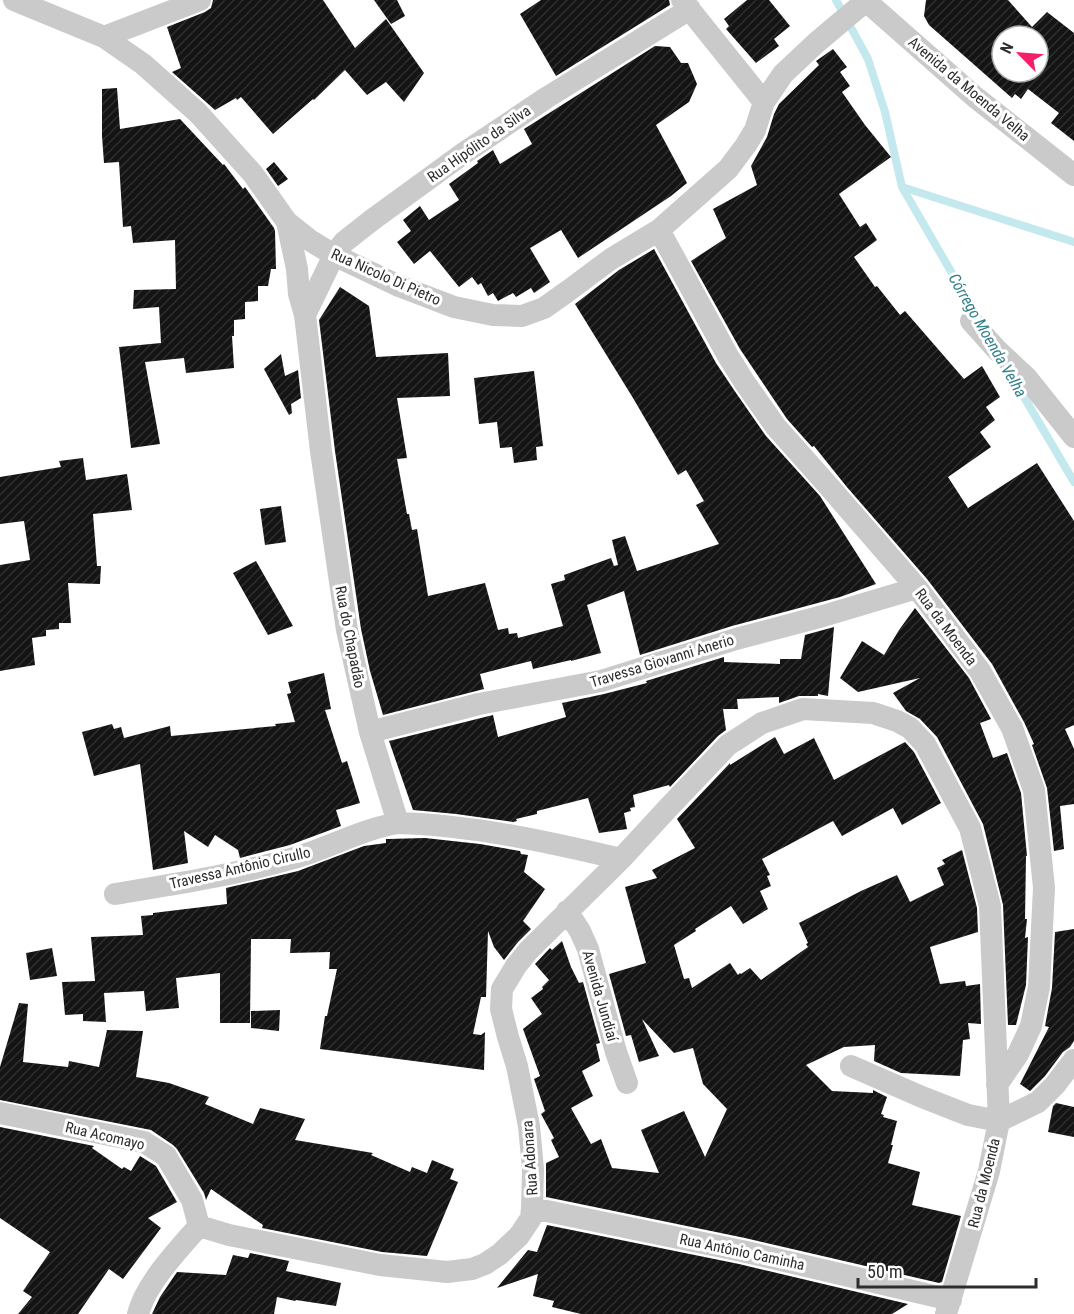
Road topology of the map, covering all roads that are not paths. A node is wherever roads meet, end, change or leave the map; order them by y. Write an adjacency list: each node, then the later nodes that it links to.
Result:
1 (14, 0): 5 (street, Rua Nicolo Di Pietro)
2 (200, 0): 5 (street)
3 (867, 0): 6 (street, Rua Nicolo Di Pietro); 7 (street, Avenida da Moenda Velha)
4 (686, 5): 6 (street); 10 (street, Rua Hipólito da Silva)
5 (104, 37): 8 (street, Rua Nicolo Di Pietro)
6 (764, 102): 9 (street, Rua Nicolo Di Pietro)
7 (1074, 175)
8 (287, 222): 10 (street, Rua Nicolo Di Pietro); 11 (street, Rua do Chapadão)
9 (659, 230): 10 (street, Rua Nicolo Di Pietro); 14 (street, Rua da Moenda)
10 (334, 255): 11 (street, Rua Hipólito da Silva)
11 (305, 315): 15 (street, Rua do Chapadão)
12 (972, 321): 13 (street)
13 (1074, 437)
14 (917, 588): 15 (street, Travessa Giovanni Anerio); 23 (street, Rua da Moenda)
15 (370, 732): 16 (street, Rua do Chapadão)
16 (398, 823): 17 (street); 18 (street, Travessa Antônio Cirullo)
17 (621, 859): 19 (street, Rua Adonara); 23 (street, Rua da Moenda)
18 (115, 894)
19 (567, 911): 22 (street, Avenida Jundiaí); 26 (street, Rua Adonara)
20 (1074, 1060): 25 (street)
21 (852, 1066): 25 (street)
22 (627, 1083)
23 (997, 1085): 25 (street, Rua da Moenda)
24 (0, 1113): 27 (street, Rua Acomayo)
25 (999, 1121): 28 (street, Rua da Moenda)
26 (532, 1208): 27 (street, Rua Adonara); 28 (street, Rua Antônio Caminha)
27 (199, 1226): 29 (street)
28 (949, 1307)
29 (138, 1314)

